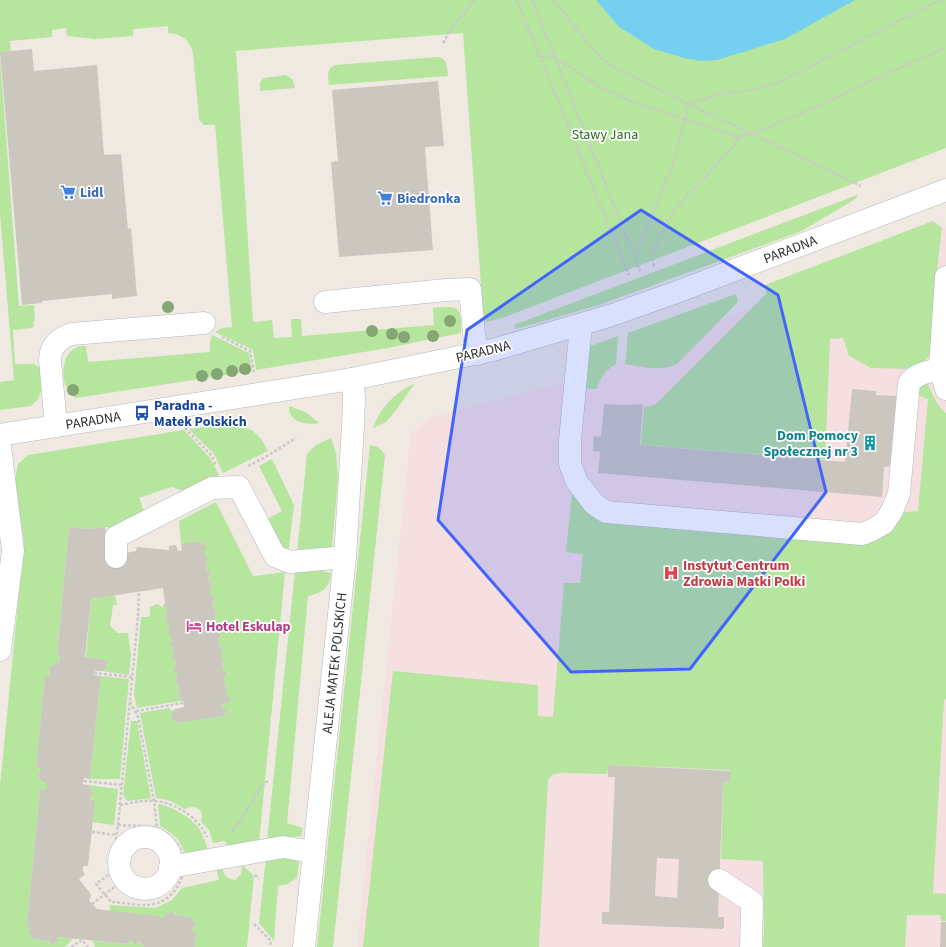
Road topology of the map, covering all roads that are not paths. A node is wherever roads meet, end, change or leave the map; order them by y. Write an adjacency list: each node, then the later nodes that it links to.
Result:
1 (946, 190): 5 (street, PARADNA)
2 (946, 277): 8 (street)
3 (325, 302): 6 (street)
4 (204, 324): 9 (street)
5 (581, 325): 6 (street, PARADNA); 8 (street)
6 (478, 354): 7 (street, PARADNA)
7 (352, 379): 9 (street, PARADNA); 13 (street, ALEJA MATEK POLSKICH)
8 (943, 379)
9 (56, 426): 10 (street, PARADNA)
10 (0, 435)
11 (0, 446): 14 (street)
12 (116, 557): 13 (street)
13 (345, 557): 15 (street, ALEJA MATEK POLSKICH)
14 (0, 650)
15 (314, 852): 16 (street); 18 (street, ALEJA MATEK POLSKICH)
16 (177, 866): 16 (street)
17 (719, 880): 19 (street)
18 (304, 947)
19 (751, 947)

